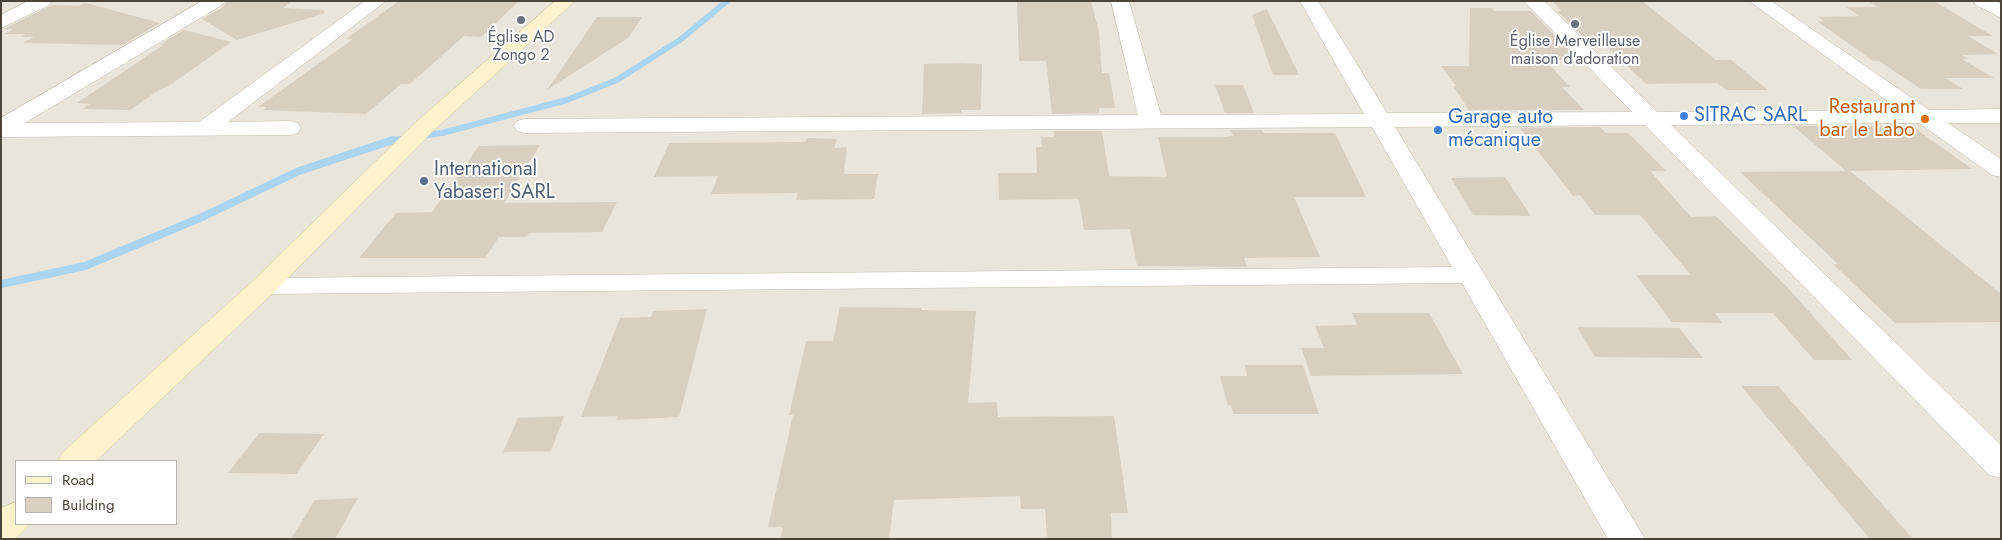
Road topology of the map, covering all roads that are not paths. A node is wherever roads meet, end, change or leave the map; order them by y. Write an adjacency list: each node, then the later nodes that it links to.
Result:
1 (44, 1): 11 (street)
2 (216, 1): 19 (street)
3 (377, 1): 20 (street)
4 (566, 1): 23 (street)
5 (1120, 1): 16 (street)
6 (1309, 1): 15 (street)
7 (1533, 1): 14 (street)
8 (1758, 1): 12 (street)
9 (1982, 1): 10 (street)
10 (2001, 12)
11 (1, 22)
12 (1923, 116): 13 (street); 14 (street); 21 (street)
13 (2001, 116)
14 (1649, 118): 15 (street); 25 (street)
15 (1379, 120): 16 (street); 22 (street)
16 (1151, 121): 17 (street)
17 (525, 126)
18 (290, 128): 20 (street)
19 (1, 129): 20 (street)
20 (204, 129)
21 (2001, 170)
22 (1470, 275): 23 (street); 28 (street)
23 (264, 286): 24 (street)
24 (76, 460)
25 (2001, 466)
26 (15, 517): 27 (street)
27 (1, 530)
28 (1627, 539)

